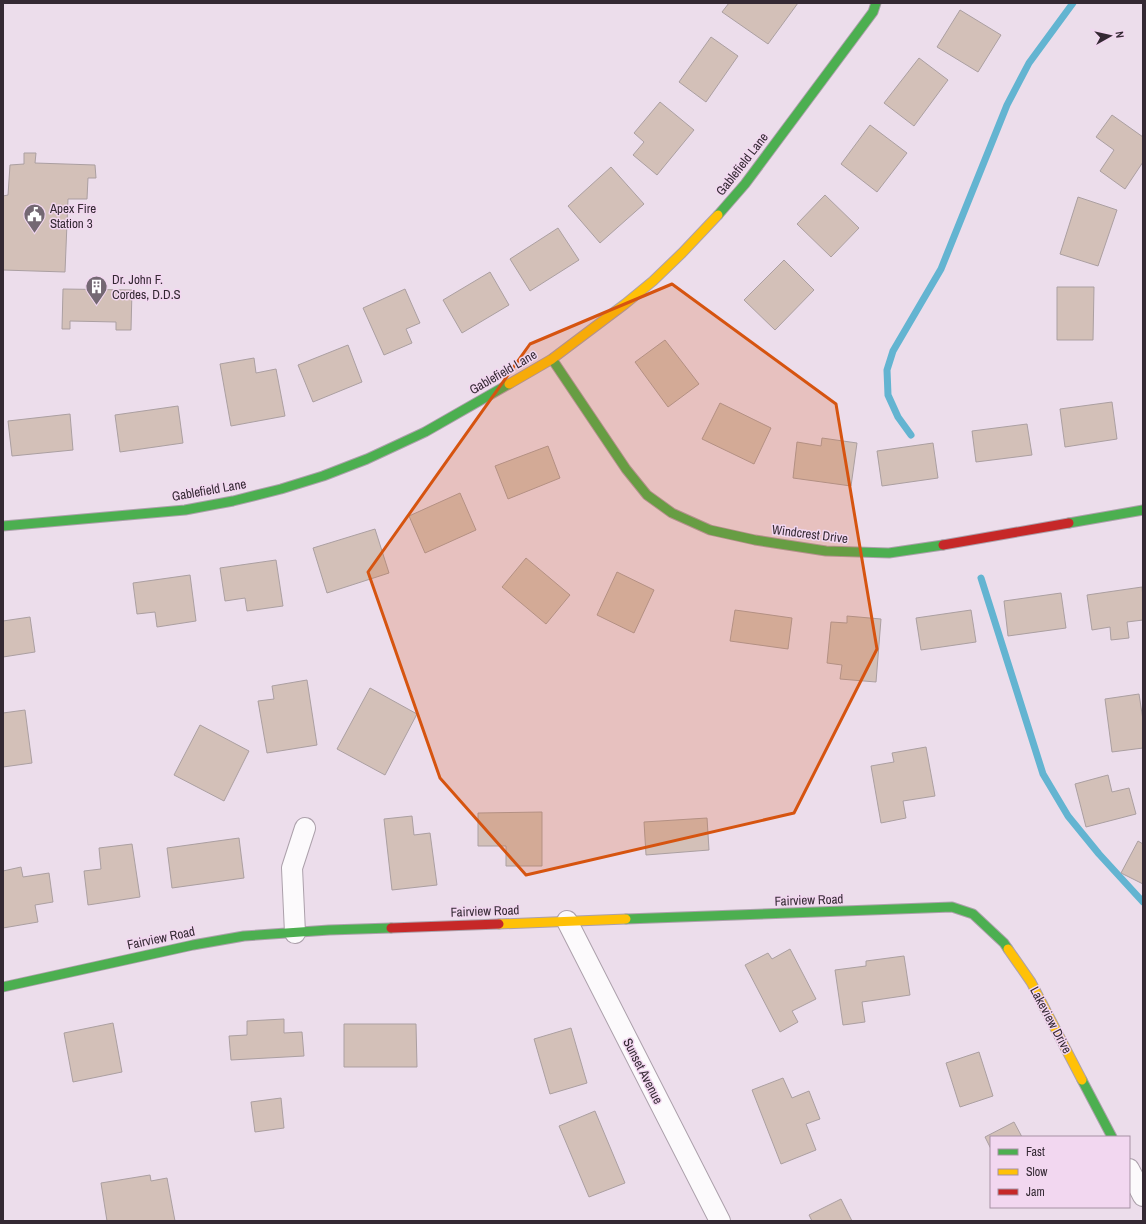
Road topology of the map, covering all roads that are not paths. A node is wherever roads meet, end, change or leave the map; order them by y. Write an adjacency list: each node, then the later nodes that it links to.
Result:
1 (876, 3): 2 (street, Gablefield Lane)
2 (552, 359): 3 (street, Windcrest Drive); 4 (street, Gablefield Lane)
3 (1143, 510)
4 (3, 526)
5 (305, 828): 8 (street)
6 (973, 914): 7 (street, Fairview Road); 10 (street, Lakeview Drive)
7 (567, 920): 8 (street, Fairview Road); 13 (street, Sunset Avenue)
8 (295, 933): 9 (street, Fairview Road)
9 (3, 987)
10 (1111, 1136)
11 (1130, 1171): 12 (street)
12 (1143, 1196)
13 (720, 1221)

